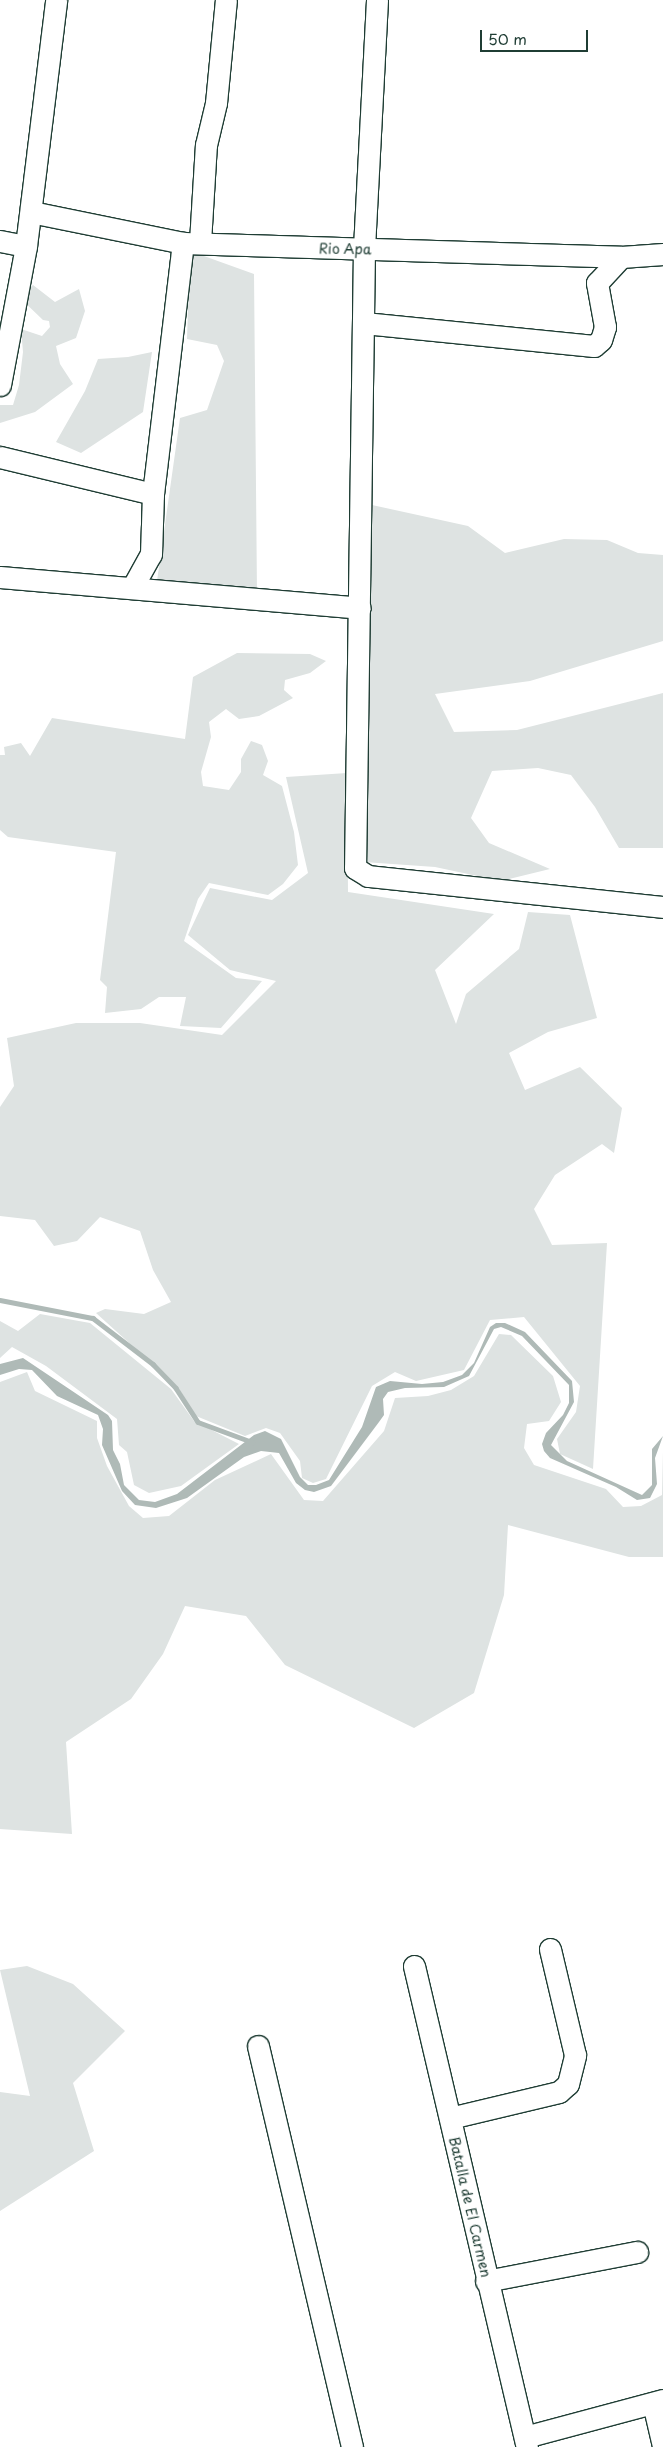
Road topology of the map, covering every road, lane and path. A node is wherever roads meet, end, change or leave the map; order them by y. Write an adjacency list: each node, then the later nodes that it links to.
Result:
1 (56, 0): 4 (street)
2 (226, 0): 6 (street)
3 (376, 0): 8 (street)
4 (31, 212): 6 (street, Rio Apa); 7 (street)
5 (0, 241): 7 (street)
6 (192, 242): 8 (street, Rio Apa); 14 (street)
7 (26, 246): 12 (street)
8 (364, 249): 10 (street, Rio Apa); 11 (street)
9 (663, 254): 10 (street, Rio Apa)
10 (621, 257): 11 (street)
11 (364, 323): 17 (street)
12 (0, 385)
13 (0, 457): 14 (street)
14 (153, 494): 16 (street)
15 (0, 577): 16 (street)
16 (132, 588): 17 (street)
17 (360, 608): 18 (street)
18 (663, 907)
19 (550, 1949): 22 (street)
20 (414, 1966): 22 (street, Batalla de El Carmen)
21 (258, 2046): 28 (street)
22 (450, 2118): 24 (street, Batalla de El Carmen)
23 (637, 2252): 24 (street)
24 (486, 2282): 26 (street, Batalla de El Carmen)
25 (658, 2401): 26 (street); 27 (street)
26 (526, 2442)
27 (663, 2446)
28 (352, 2447)

